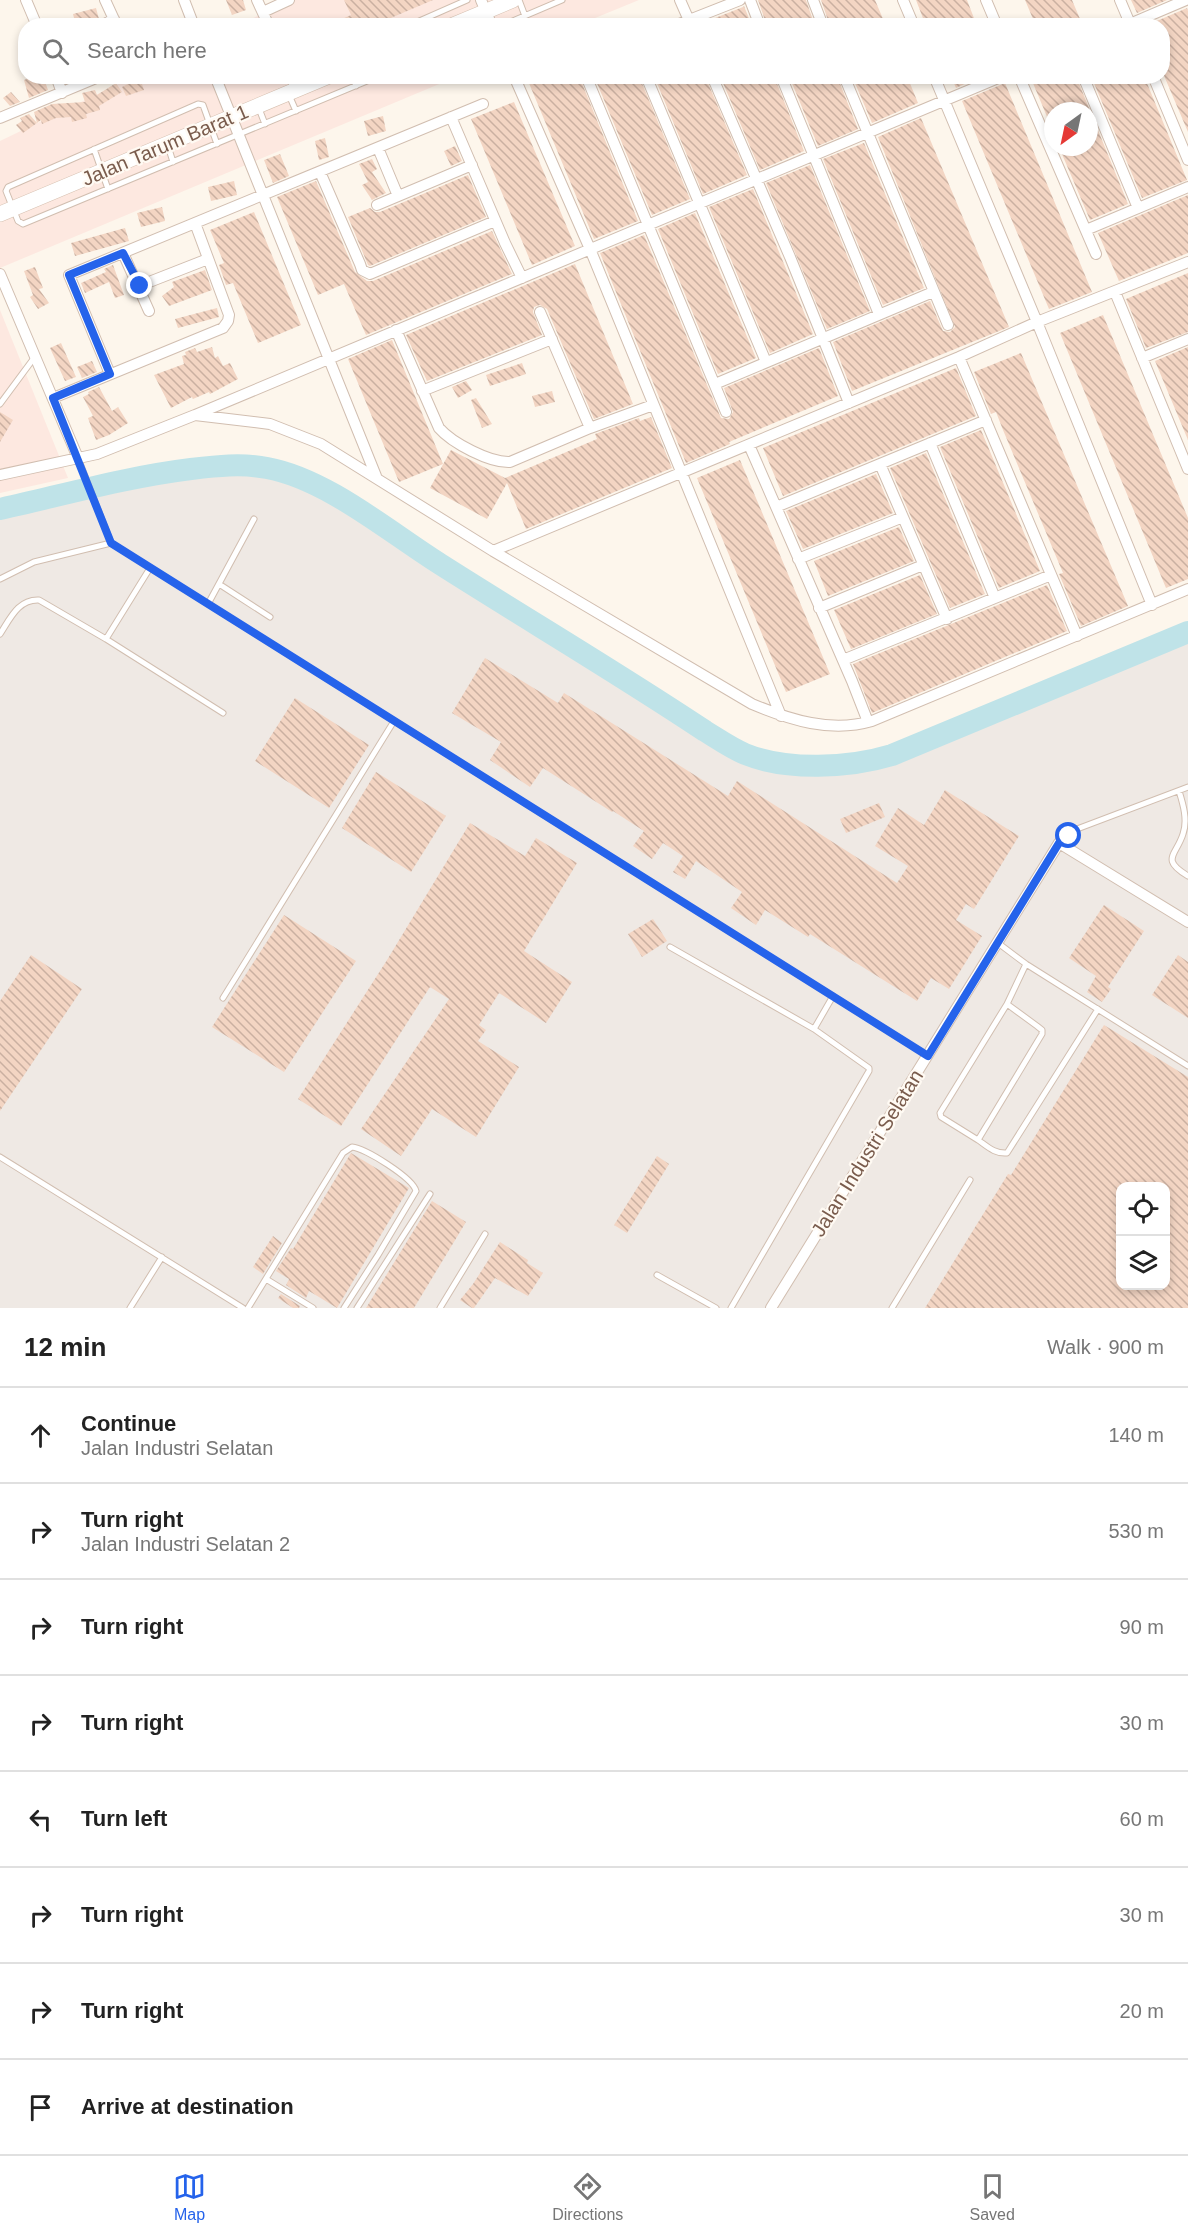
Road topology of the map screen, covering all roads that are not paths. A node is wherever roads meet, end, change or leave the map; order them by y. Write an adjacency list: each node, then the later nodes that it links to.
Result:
1 (26, 0): 23 (street)
2 (105, 0): 24 (street)
3 (184, 0): 25 (street)
4 (257, 0): 20 (street)
5 (289, 0): 20 (street)
6 (467, 0): 19 (lane)
7 (513, 0): 21 (street)
8 (519, 0): 22 (lane)
9 (562, 0): 18 (lane)
10 (680, 0): 31 (street)
11 (740, 0): 32 (street)
12 (750, 0): 33 (street)
13 (813, 0): 34 (street)
14 (903, 0): 35 (street)
15 (986, 0): 36 (street)
16 (1120, 0): 37 (street)
17 (1187, 0): 38 (street)
18 (553, 2): 22 (lane)
19 (453, 6): 27 (lane); 28 (lane)
20 (262, 12): 26 (street)
21 (486, 12): 29 (street)
22 (525, 16): 30 (lane)
23 (34, 18)
24 (114, 18)
25 (191, 18)
26 (265, 18)
27 (429, 18)
28 (456, 18)
29 (472, 18)
30 (520, 18)
31 (688, 18)
32 (701, 18)
33 (757, 18)
34 (820, 18)
35 (911, 18)
36 (994, 18)
37 (1126, 18)
38 (1145, 18)
39 (59, 84): 57 (street)
40 (83, 84): 57 (street)
41 (218, 84): 64 (street)
42 (322, 84): 58 (lane)
43 (361, 84): 55 (lane)
44 (518, 84): 99 (street)
45 (589, 84): 97 (street)
46 (649, 84): 90 (street)
47 (715, 84): 82 (street)
48 (784, 84): 74 (street)
49 (847, 84): 68 (street)
50 (937, 84): 59 (street)
51 (984, 84): 59 (street)
52 (1022, 84): 98 (street)
53 (1086, 84): 92 (street)
54 (1156, 84): 76 (street)
55 (356, 86): 58 (lane)
56 (292, 87): 61 (street, Jalan Tarum Barat 1); 62 (lane)
57 (62, 93): 63 (street)
58 (325, 99): 62 (lane)
59 (944, 101): 68 (street); 112 (street)
60 (483, 104): 65 (street)
61 (258, 106): 64 (street, Jalan Tarum Barat 1); 66 (lane)
62 (296, 111): 66 (lane)
63 (1, 114)
64 (231, 117): 67 (street, Jalan Tarum Barat 1); 69 (street)
65 (451, 117): 72 (street); 78 (street)
66 (265, 124): 69 (lane)
67 (211, 126): 70 (street, Jalan Tarum Barat 1); 71 (lane); 73 (lane)
68 (867, 133): 74 (street); 107 (street)
69 (238, 135): 71 (lane); 86 (street)
70 (167, 144): 75 (street, Jalan Tarum Barat 1); 77 (lane)
71 (217, 144): 77 (lane)
72 (378, 148): 80 (street); 87 (street)
73 (94, 149): 79 (lane); 93 (lane)
74 (814, 156): 82 (street); 111 (street)
75 (133, 158): 79 (street, Jalan Tarum Barat 1); 81 (lane)
76 (1188, 160)
77 (173, 162): 81 (lane)
78 (472, 165): 87 (street); 95 (street)
79 (102, 171): 83 (street, Jalan Tarum Barat 1); 85 (lane)
80 (320, 172): 86 (street); 95 (street)
81 (140, 176): 85 (lane)
82 (756, 180): 90 (street); 116 (street)
83 (66, 186): 88 (street, Jalan Tarum Barat 1); 89 (lane)
84 (1188, 187): 92 (street)
85 (108, 189): 89 (lane)
86 (263, 195): 96 (street); 121 (street)
87 (398, 196): 91 (street)
88 (34, 200): 93 (street, Jalan Tarum Barat 1); 94 (lane)
89 (72, 204): 94 (lane)
90 (699, 204): 97 (street); 122 (street)
91 (377, 205)
92 (1138, 208): 98 (street)
93 (6, 211): 94 (lane)
94 (42, 216)
95 (495, 221): 105 (street)
96 (195, 224): 100 (street); 102 (street)
97 (647, 225): 99 (street); 124 (street)
98 (1086, 230): 101 (street)
99 (590, 249): 105 (street); 129 (street)
100 (123, 253): 106 (street); 123 (street)
101 (1096, 254)
102 (208, 259): 106 (street); 123 (street)
103 (1188, 262): 108 (street)
104 (0, 274): 118 (street)
105 (522, 278): 114 (street)
106 (140, 286): 109 (street)
107 (933, 292): 111 (street); 113 (street)
108 (1115, 292): 112 (street); 120 (street)
109 (149, 311)
110 (540, 312): 115 (street)
111 (879, 314): 116 (street)
112 (1037, 322): 119 (street); 156 (street)
113 (948, 325)
114 (396, 330): 121 (street); 125 (street)
115 (552, 339): 125 (street); 133 (street)
116 (822, 339): 122 (street); 127 (street)
117 (1188, 339): 120 (street)
118 (35, 356): 126 (street); 128 (lane)
119 (959, 357): 127 (street); 132 (street)
120 (1142, 358): 138 (street)
121 (328, 359): 131 (street); 141 (street)
122 (766, 362): 124 (street)
123 (110, 374): 126 (street)
124 (714, 384): 130 (street)
125 (422, 391): 133 (street)
126 (53, 398): 136 (street)
127 (849, 403): 135 (street)
128 (0, 404)
129 (653, 405): 133 (street); 139 (street)
130 (726, 412)
131 (195, 415): 136 (street); 141 (street)
132 (986, 420): 134 (street); 150 (street)
133 (590, 428)
134 (930, 443): 137 (street); 154 (street)
135 (749, 445): 139 (street); 142 (street)
136 (80, 464): 140 (street); 145 (lane)
137 (880, 464): 142 (street); 143 (street)
138 (1188, 469)
139 (681, 471): 146 (street); 165 (street)
140 (0, 475)
141 (376, 476): 146 (street)
142 (776, 507): 147 (street)
143 (903, 517): 147 (street); 148 (street)
144 (254, 519): 152 (lane)
145 (111, 543): 149 (lane); 151 (lane)
146 (494, 551): 165 (street)
147 (798, 559): 157 (street)
148 (923, 565): 157 (street); 159 (street)
149 (150, 568): 155 (lane); 162 (lane)
150 (1051, 575): 154 (street); 161 (street)
151 (0, 579)
152 (219, 584): 155 (lane); 158 (lane)
153 (1188, 589): 156 (street)
154 (995, 598): 159 (street)
155 (208, 604): 166 (lane)
156 (1152, 604): 161 (street)
157 (819, 608): 163 (street)
158 (270, 617)
159 (946, 619): 163 (street)
160 (0, 634): 162 (lane)
161 (1077, 636): 167 (street)
162 (106, 639): 164 (lane)
163 (843, 660): 167 (street)
164 (223, 713)
165 (781, 716): 167 (street)
166 (394, 721): 176 (lane); 177 (lane)
167 (868, 722)
168 (1188, 787): 169 (lane, Jalan Industri Selatan)
169 (1179, 791): 170 (lane, Jalan Industri Selatan); 171 (lane)
170 (1059, 843): 172 (street); 173 (street, Jalan Industri Selatan)
171 (1188, 876)
172 (1188, 922)
173 (998, 943): 175 (lane); 181 (street, Jalan Industri Selatan)
174 (670, 947): 180 (lane)
175 (1026, 964): 178 (lane); 179 (lane)
176 (833, 996): 180 (lane); 181 (lane)
177 (223, 998)
178 (1006, 1004): 183 (lane); 183 (lane)
179 (1098, 1009): 182 (lane); 183 (lane)
180 (814, 1029): 199 (lane)
181 (928, 1056): 200 (street, Jalan Industri Selatan)
182 (1188, 1066)
183 (978, 1140)
184 (0, 1157): 188 (lane)
185 (970, 1180): 201 (lane)
186 (430, 1194): 196 (lane)
187 (485, 1234): 197 (lane)
188 (162, 1257): 191 (lane); 192 (lane)
189 (657, 1275): 198 (lane)
190 (266, 1279): 193 (lane); 194 (lane); 195 (lane)
191 (130, 1308)
192 (243, 1308)
193 (248, 1308)
194 (313, 1308)
195 (344, 1308)
196 (357, 1308)
197 (440, 1308)
198 (716, 1308)
199 (731, 1308)
200 (771, 1308)
201 (892, 1308)

